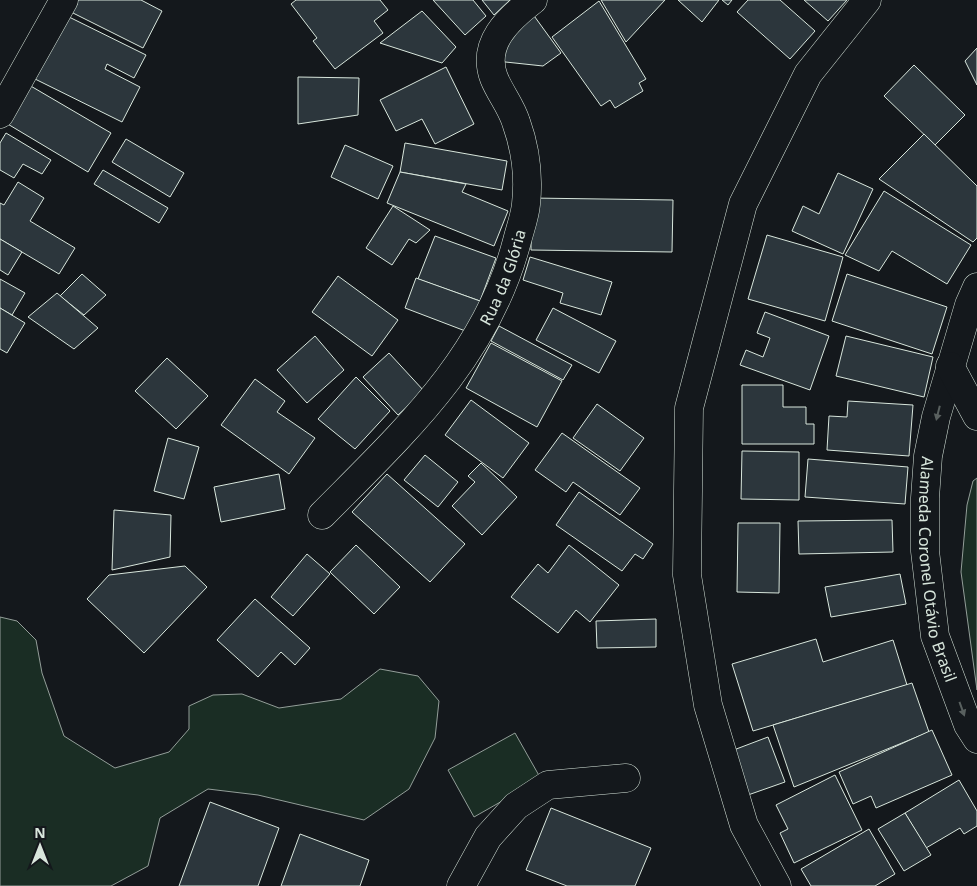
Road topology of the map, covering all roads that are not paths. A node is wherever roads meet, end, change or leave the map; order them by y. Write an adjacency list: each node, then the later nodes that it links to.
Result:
1 (64, 0): 4 (street)
2 (533, 0): 8 (street, Rua da Glória)
3 (867, 0): 12 (street)
4 (0, 114)
5 (977, 287): 6 (street, Alameda Coronel Otávio Brasil)
6 (950, 366): 7 (street); 9 (street, Alameda Coronel Otávio Brasil, one-way to 9)
7 (977, 416)
8 (322, 515)
9 (977, 739)
10 (626, 778): 11 (street)
11 (461, 886)
12 (777, 886)

